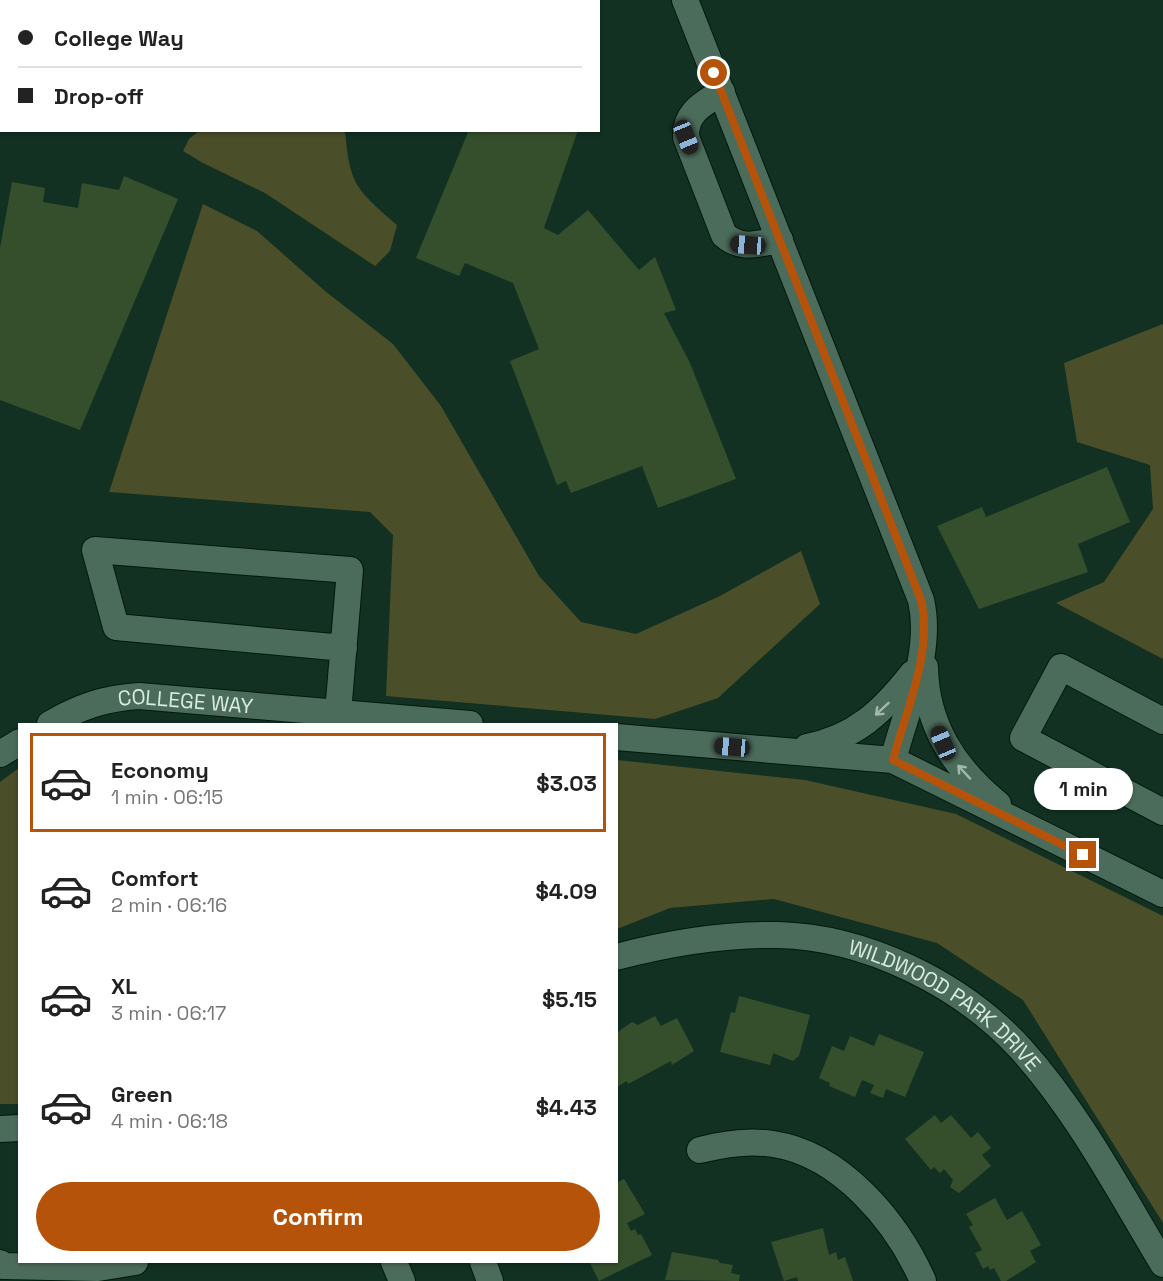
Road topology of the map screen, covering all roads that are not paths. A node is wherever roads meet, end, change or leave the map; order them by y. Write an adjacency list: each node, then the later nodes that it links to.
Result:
1 (686, 0): 2 (street)
2 (722, 92): 3 (street); 3 (street)
3 (780, 240): 4 (street)
4 (924, 638): 6 (street); 17 (street, one-way to 4)
5 (344, 648): 5 (street); 7 (street)
6 (919, 664): 13 (street, one-way to 13); 15 (street)
7 (338, 713): 9 (street, COLLEGE WAY); 10 (street, COLLEGE WAY)
8 (1163, 721): 16 (street)
9 (52, 723)
10 (458, 723)
11 (618, 737): 13 (street)
12 (18, 743): 14 (street)
13 (778, 751): 15 (street)
14 (0, 754)
15 (893, 760): 17 (street)
16 (1163, 812)
17 (1023, 825): 18 (street)
18 (1163, 894)
19 (618, 956): 27 (street, WILDWOOD PARK DRIVE)
20 (18, 1128): 21 (street)
21 (0, 1129)
22 (700, 1150): 30 (street)
23 (0, 1263): 24 (street)
24 (129, 1263)
25 (394, 1263): 28 (street)
26 (483, 1263): 29 (street)
27 (1163, 1264)
28 (402, 1281)
29 (490, 1281)
30 (923, 1281)

